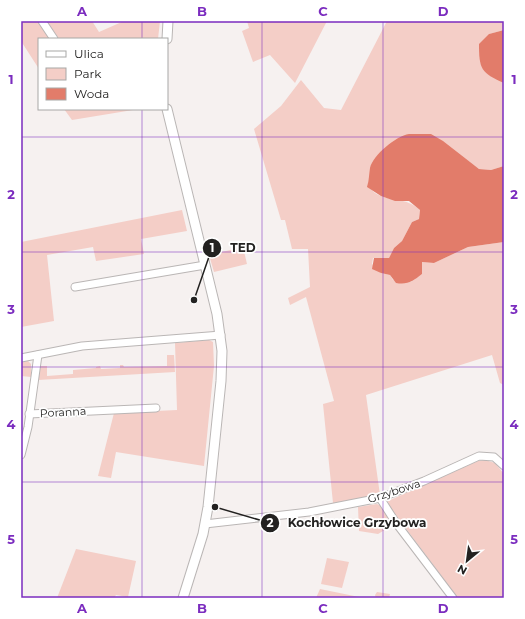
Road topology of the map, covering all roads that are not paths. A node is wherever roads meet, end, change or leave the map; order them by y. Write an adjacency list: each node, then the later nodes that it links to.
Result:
1 (42, 21): 3 (street)
2 (168, 21): 4 (street)
3 (53, 38)
4 (167, 38)
5 (167, 110): 6 (street)
6 (204, 265): 7 (street); 8 (street)
7 (75, 287)
8 (221, 335): 9 (street); 16 (street)
9 (38, 355): 10 (street); 12 (street, Poranna)
10 (21, 358)
11 (156, 408): 12 (street, Poranna)
12 (30, 414): 13 (street)
13 (21, 454)
14 (504, 466): 15 (street, Grzybowa)
15 (380, 498): 16 (street, Grzybowa); 18 (street)
16 (205, 524): 17 (street)
17 (183, 598)
18 (453, 598)

